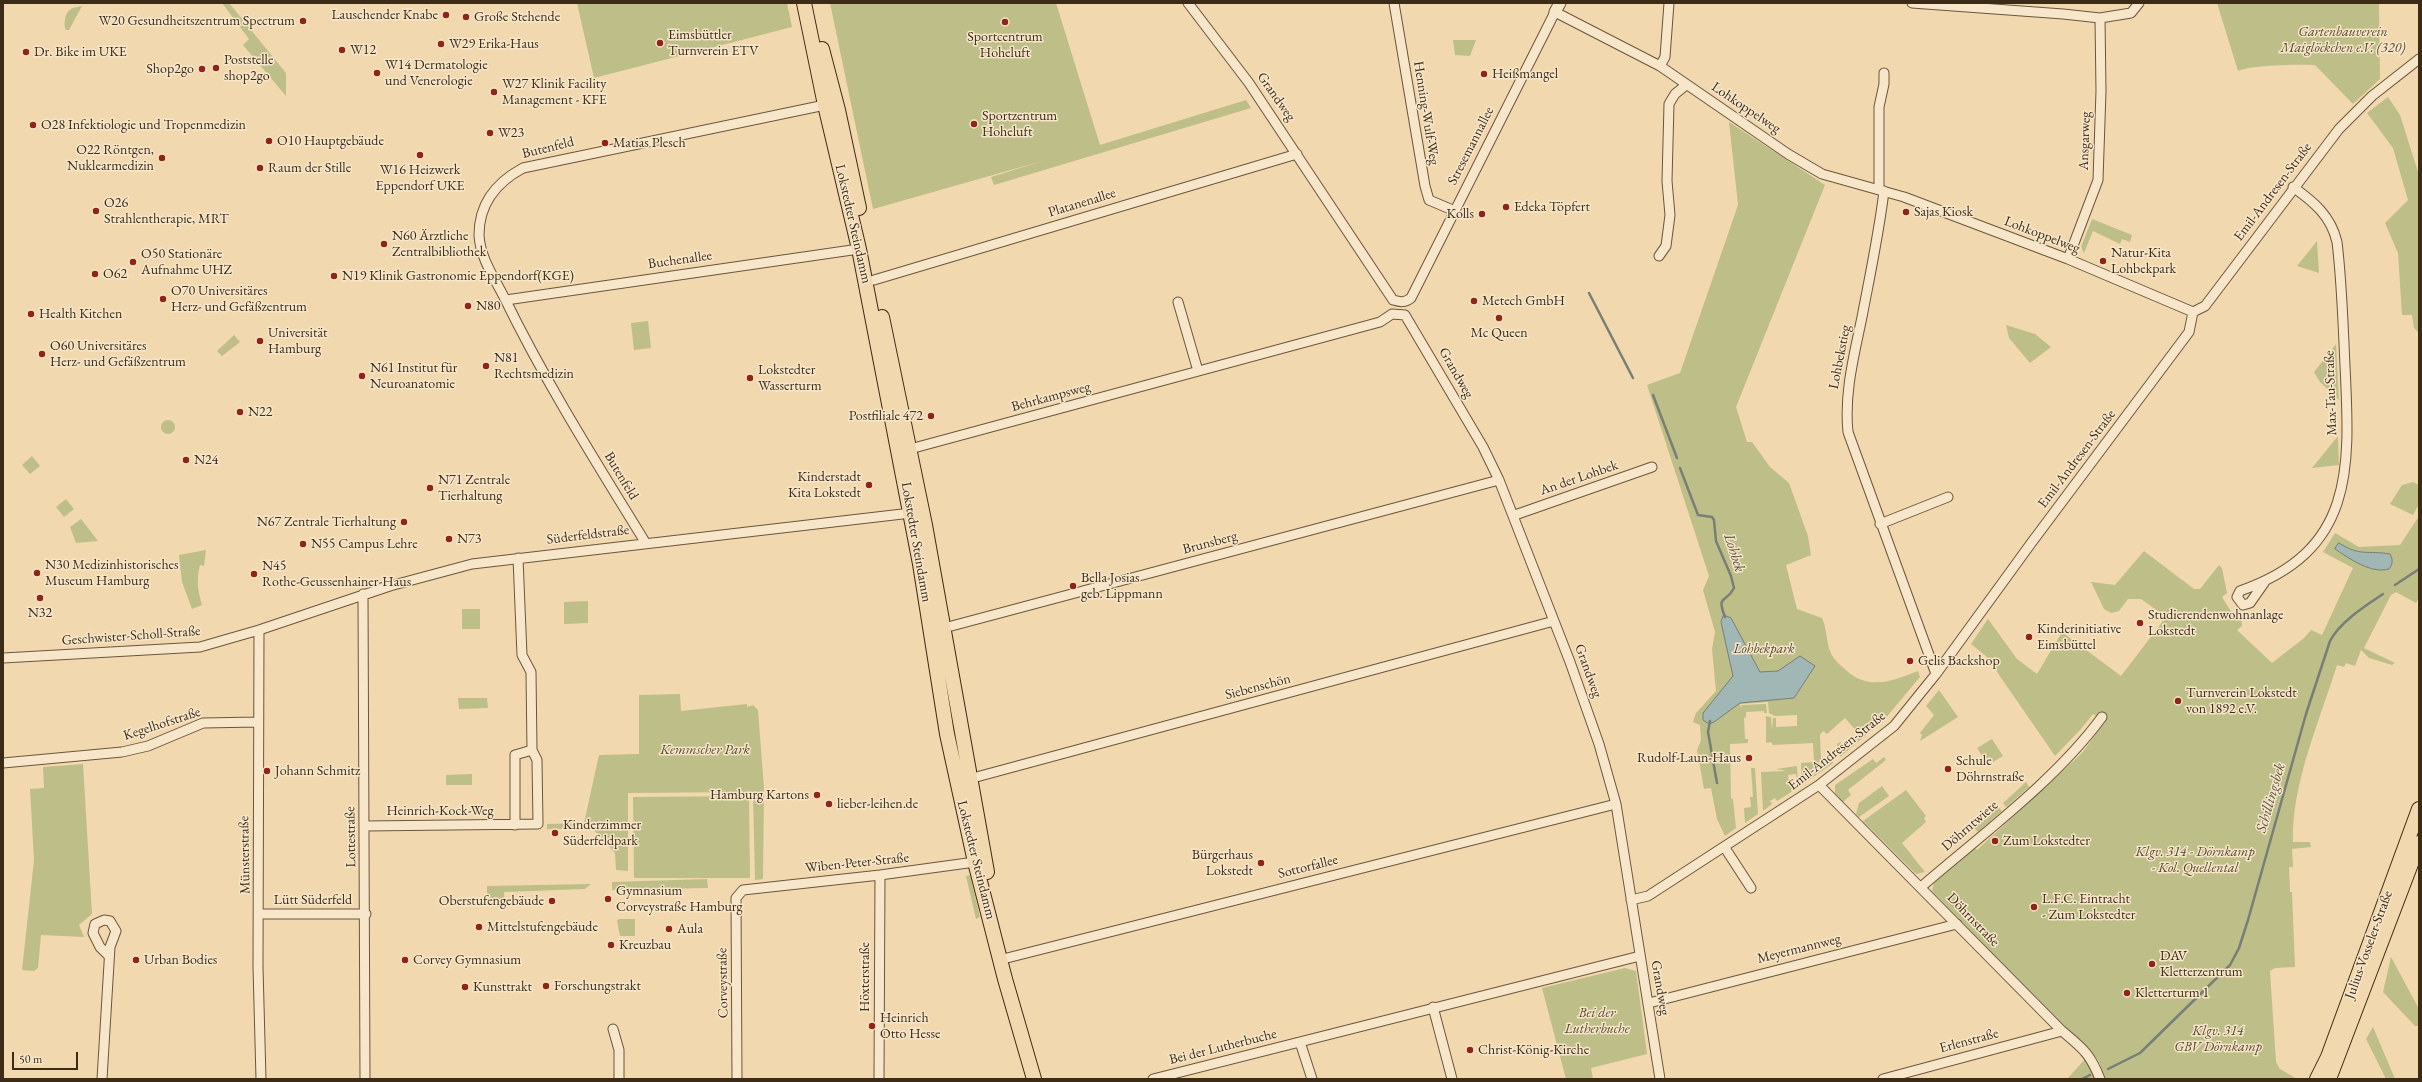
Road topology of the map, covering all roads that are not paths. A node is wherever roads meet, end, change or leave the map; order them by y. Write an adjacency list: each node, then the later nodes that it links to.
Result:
1 (804, 3): 15 (main road, Lokstedter Steindamm)
2 (814, 3): 16 (main road, Lokstedter Steindamm)
3 (1188, 3): 17 (street, Grandweg)
4 (1394, 3): 20 (street, Henning-Wulf-Weg)
5 (1668, 3): 12 (street)
6 (1912, 3): 8 (street)
7 (2139, 3): 10 (street)
8 (1970, 5): 10 (street)
9 (1558, 8): 12 (street, Lohkoppelweg); 20 (street, Stresemannallee)
10 (2100, 18): 23 (street, Ansgarweg)
11 (2419, 58): 18 (street, Emil-Andresen-Straße)
12 (1660, 66): 14 (street, Lohkoppelweg)
13 (1884, 73): 19 (street)
14 (1686, 84): 19 (street, Lohkoppelweg); 22 (street)
15 (825, 105): 16 (street); 21 (main road, Lokstedter Steindamm); 25 (street, Butenfeld)
16 (839, 114): 24 (main road, Lokstedter Steindamm)
17 (1297, 154): 24 (street, Platanenallee); 26 (street, Grandweg)
18 (2293, 187): 28 (street, Emil-Andresen-Straße); 41 (street, Max-Tau-Straße)
19 (1882, 190): 23 (street, Lohkoppelweg); 37 (street, Lohbekstieg)
20 (1455, 211): 26 (street, Stresemannallee)
21 (860, 249): 25 (street, Buchenallee); 35 (main road, Lokstedter Steindamm)
22 (1659, 256)
23 (2068, 259): 28 (street, Lohkoppelweg)
24 (874, 280): 31 (main road, Lokstedter Steindamm)
25 (506, 300): 39 (street, Butenfeld)
26 (1407, 301)
27 (1178, 302): 30 (street)
28 (2193, 312): 48 (street, Emil-Andresen-Straße)
29 (1392, 314): 30 (street, Behrkampsweg); 33 (street, Grandweg)
30 (1198, 371): 31 (street, Behrkampsweg)
31 (910, 449): 38 (main road, Lokstedter Steindamm)
32 (1652, 467): 36 (street, An der Lohbek)
33 (1499, 480): 36 (street, Grandweg); 45 (street, Brunsberg)
34 (1948, 497): 37 (street)
35 (911, 513): 38 (street); 39 (street, Süderfeldstraße); 43 (main road, Lokstedter Steindamm)
36 (1514, 515): 44 (street, Grandweg)
37 (1880, 524): 48 (street, Lohbekstieg)
38 (925, 525): 45 (main road, Lokstedter Steindamm)
39 (645, 542): 40 (street, Süderfeldstraße)
40 (518, 558): 42 (street, Süderfeldstraße); 51 (street, Heinrich-Kock-Weg)
41 (2264, 583)
42 (363, 594): 46 (street, Süderfeldstraße); 58 (street, Lottestraße)
43 (929, 618): 45 (street); 61 (main road, Lokstedter Steindamm)
44 (1554, 620): 53 (street, Siebenschön); 55 (street, Grandweg)
45 (944, 628): 53 (main road, Lokstedter Steindamm)
46 (259, 630): 47 (street, Geschwister-Scholl-Straße); 50 (street, Münsterstraße)
47 (3, 658)
48 (1936, 674): 54 (street, Emil-Andresen-Straße)
49 (2102, 717): 63 (street, Döhrntwiete)
50 (258, 722): 52 (street, Kegelhofstraße); 67 (street, Münsterstraße)
51 (532, 750): 57 (street); 57 (street, Heinrich-Kock-Weg)
52 (3, 763)
53 (969, 779): 72 (main road, Lokstedter Steindamm)
54 (1819, 785): 60 (street, Emil-Andresen-Straße); 63 (street, Döhrnstraße)
55 (1616, 804): 66 (street, Grandweg); 72 (street, Sottorfallee)
56 (2419, 809): 92 (main road, Julius-Vosseler-Straße)
57 (515, 824): 58 (street, Heinrich-Kock-Weg)
58 (365, 826): 68 (street, Lottestraße)
59 (2419, 842): 93 (main road, Julius-Vosseler-Straße)
60 (1724, 848): 64 (street); 66 (street, Emil-Andresen-Straße)
61 (975, 862): 62 (street, Wiben-Peter-Straße); 84 (main road, Lokstedter Steindamm)
62 (880, 875): 65 (street, Wiben-Peter-Straße); 83 (street, Höxterstraße)
63 (1921, 886): 69 (street, Döhrnstraße)
64 (1751, 888)
65 (743, 890): 82 (street, Corveystraße)
66 (1631, 900): 71 (street, Grandweg)
67 (260, 914): 68 (street, Lütt Süderfeld); 79 (street, Münsterstraße)
68 (366, 914): 80 (street, Lottestraße)
69 (1957, 924): 73 (street, Meyermannweg); 76 (street, Döhrnstraße)
70 (109, 956): 78 (street)
71 (1640, 956): 73 (street, Grandweg); 74 (street, Bei der Lutherbuche)
72 (1007, 958): 85 (main road, Lokstedter Steindamm)
73 (1649, 1003): 89 (street, Grandweg)
74 (1433, 1007): 77 (street, Bei der Lutherbuche); 88 (street)
75 (613, 1029): 81 (street)
76 (2062, 1031): 90 (street, Erlenstraße); 91 (street, Döhrnstraße)
77 (1300, 1042): 86 (street, Bei der Lutherbuche); 87 (street)
78 (102, 1079)
79 (261, 1079)
80 (365, 1079)
81 (619, 1079)
82 (737, 1079)
83 (879, 1079)
84 (1034, 1079)
85 (1042, 1079)
86 (1152, 1079)
87 (1312, 1079)
88 (1452, 1079)
89 (1660, 1079)
90 (1883, 1079)
91 (2100, 1079)
92 (2317, 1079)
93 (2329, 1079)

